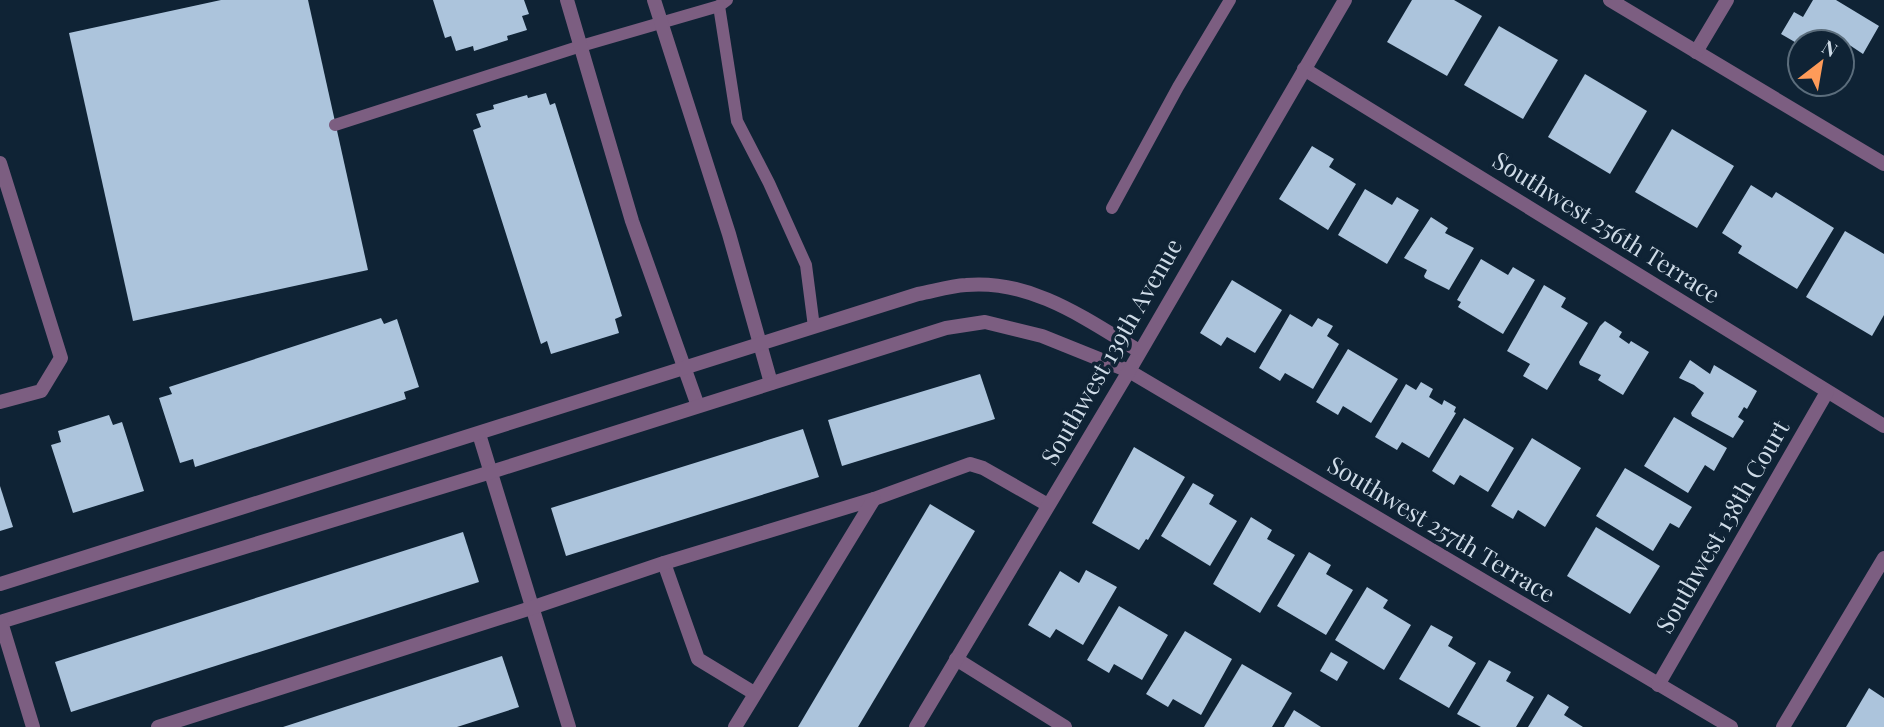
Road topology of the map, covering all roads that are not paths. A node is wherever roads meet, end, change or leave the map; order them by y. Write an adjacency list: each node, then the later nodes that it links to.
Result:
1 (566, 0): 9 (street)
2 (654, 0): 8 (street)
3 (1230, 0): 15 (lane)
4 (1345, 0): 11 (street, Southwest 139th Avenue)
5 (1610, 0): 10 (street)
6 (1727, 0): 10 (street)
7 (723, 3): 8 (lane); 16 (lane)
8 (661, 22): 9 (lane); 17 (street)
9 (581, 46): 12 (lane); 19 (street)
10 (1696, 52): 14 (street)
11 (1304, 69): 18 (street, Southwest 139th Avenue); 22 (street, Southwest 256th Terrace)
12 (335, 125)
13 (0, 163): 23 (street)
14 (1884, 164)
15 (1112, 208)
16 (814, 327): 17 (street); 18 (street)
17 (761, 344): 19 (street); 21 (street)
18 (1139, 351): 20 (street, Southwest 139th Avenue)
19 (686, 368): 24 (street); 26 (street)
20 (1129, 371): 21 (street, Southwest 257th Terrace); 29 (street, Southwest 139th Avenue); 36 (street, Southwest 257th Terrace)
21 (771, 383): 24 (street, Southwest 257th Terrace)
22 (1827, 392): 25 (street, Southwest 256th Terrace); 36 (street, Southwest 138th Court)
23 (0, 402)
24 (698, 406): 27 (street, Southwest 257th Terrace)
25 (1884, 426)
26 (479, 435): 27 (street); 32 (street)
27 (491, 472): 33 (street); 34 (street, Southwest 257th Terrace)
28 (874, 499): 29 (street); 31 (street); 37 (street)
29 (1048, 505): 35 (street, Southwest 139th Avenue)
30 (1884, 558): 45 (street)
31 (663, 563): 33 (street); 37 (street)
32 (0, 584)
33 (531, 608): 39 (street); 40 (street)
34 (0, 622): 38 (street)
35 (956, 659): 42 (street, Southwest 139th Avenue); 43 (street)
36 (1658, 685): 44 (street, Southwest 257th Terrace)
37 (754, 693): 41 (street)
38 (33, 727)
39 (158, 727)
40 (569, 727)
41 (735, 727)
42 (916, 727)
43 (1065, 727)
44 (1731, 727)
45 (1783, 727)

